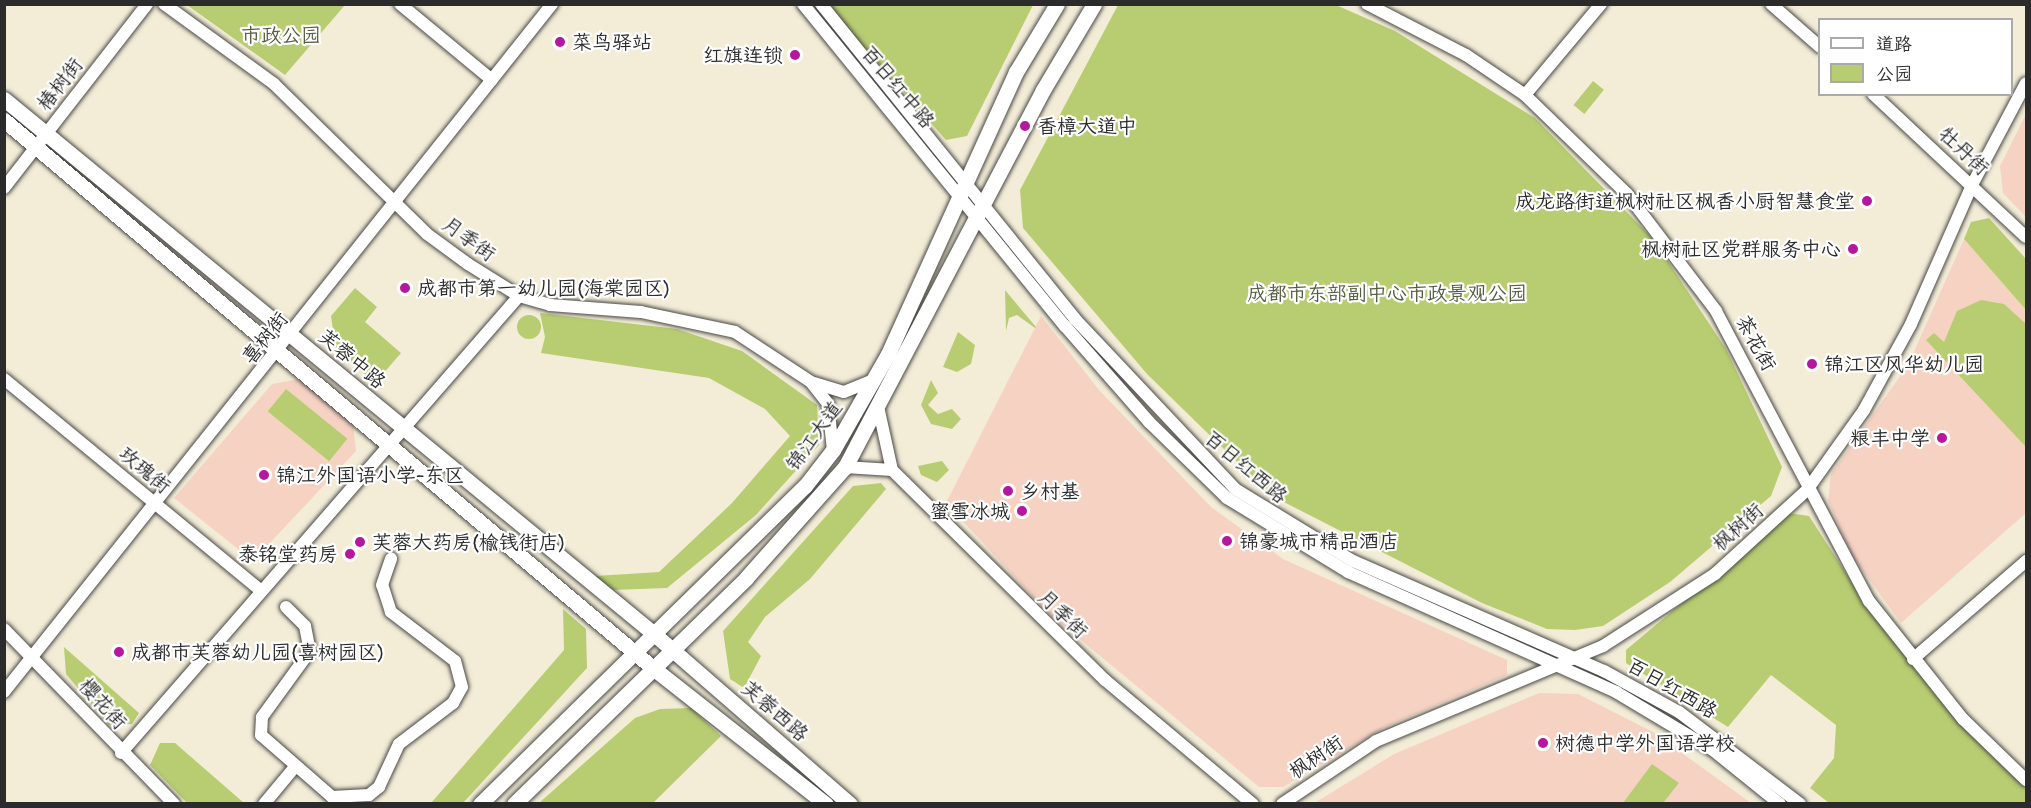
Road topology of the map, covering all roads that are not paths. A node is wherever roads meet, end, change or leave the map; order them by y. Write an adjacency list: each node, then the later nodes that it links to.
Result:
1 (147, 4): 19 (street, 椿树街)
2 (164, 4): 24 (street, 月季街)
3 (400, 4): 13 (street)
4 (552, 4): 13 (street, 喜树街)
5 (803, 4): 23 (street, 百日红中路)
6 (821, 4): 20 (street, 百日红中路)
7 (1057, 4): 20 (main road, 锦江大道)
8 (1095, 4): 25 (main road, 锦江大道)
9 (1367, 4): 15 (street, 茶花街)
10 (1601, 4): 15 (street)
11 (1771, 4): 12 (street)
12 (1818, 45)
13 (492, 80): 24 (street, 喜树街)
14 (2026, 83): 21 (street, 枫树街)
15 (1525, 95): 40 (street, 茶花街)
16 (1876, 96): 21 (street, 牡丹街)
17 (4, 99): 19 (main road, 芙蓉中路)
18 (4, 120): 19 (main road, 芙蓉中路)
19 (41, 141): 22 (street, 椿树街); 29 (main road, 芙蓉中路); 30 (main road, 芙蓉中路)
20 (967, 179): 23 (main road, 锦江大道); 25 (street, 百日红西路)
21 (1972, 185): 27 (street, 牡丹街); 40 (street, 枫树街)
22 (4, 188)
23 (960, 196): 26 (street, 百日红西路); 32 (main road, 锦江大道)
24 (395, 198): 28 (street, 月季街); 29 (street, 喜树街)
25 (984, 202): 26 (main road, 锦江大道); 52 (street, 百日红西路)
26 (978, 217): 34 (main road, 锦江大道); 53 (street, 百日红西路)
27 (2026, 237)
28 (519, 296): 33 (street, 月季街); 35 (street)
29 (292, 337): 30 (street, 喜树街); 35 (main road, 芙蓉中路)
30 (282, 350): 36 (main road, 芙蓉中路); 41 (street, 喜树街)
31 (4, 379): 41 (street, 玫瑰街)
32 (874, 380): 33 (street); 37 (main road, 锦江大道)
33 (811, 382): 37 (street, 月季街)
34 (879, 411): 38 (main road, 锦江大道); 39 (street)
35 (400, 427): 36 (street); 47 (main road, 芙蓉中路)
36 (388, 441): 44 (street); 48 (main road, 芙蓉中路)
37 (833, 450): 47 (main road, 锦江大道)
38 (845, 467): 39 (street); 49 (main road, 锦江大道)
39 (892, 470): 65 (street, 月季街)
40 (1807, 490): 51 (street, 茶花街); 52 (street, 枫树街)
41 (154, 502): 44 (street, 玫瑰街); 50 (street, 喜树街)
42 (391, 559): 57 (street)
43 (2026, 561): 51 (street)
44 (260, 590): 56 (street)
45 (286, 607): 57 (street)
46 (4, 629): 50 (street, 樱花街)
47 (653, 633): 48 (main road, 锦江大道); 49 (main road, 芙蓉中路)
48 (634, 651): 54 (main road, 芙蓉中路); 61 (main road, 锦江大道)
49 (672, 651): 54 (main road, 锦江大道); 64 (main road, 芙蓉西路)
50 (33, 656): 55 (street, 喜树街); 56 (street, 樱花街)
51 (1913, 659): 58 (street, 茶花街)
52 (1577, 660): 53 (street, 枫树街); 68 (street, 百日红西路)
53 (1564, 665): 66 (street, 枫树街); 67 (street, 百日红西路)
54 (654, 668): 62 (main road, 锦江大道); 63 (main road, 芙蓉西路)
55 (4, 692)
56 (121, 753): 59 (street, 樱花街)
57 (294, 768): 60 (street)
58 (2026, 780)
59 (174, 804)
60 (264, 804)
61 (480, 804)
62 (514, 804)
63 (826, 804)
64 (850, 804)
65 (1253, 804)
66 (1282, 804)
67 (1780, 804)
68 (1800, 804)

